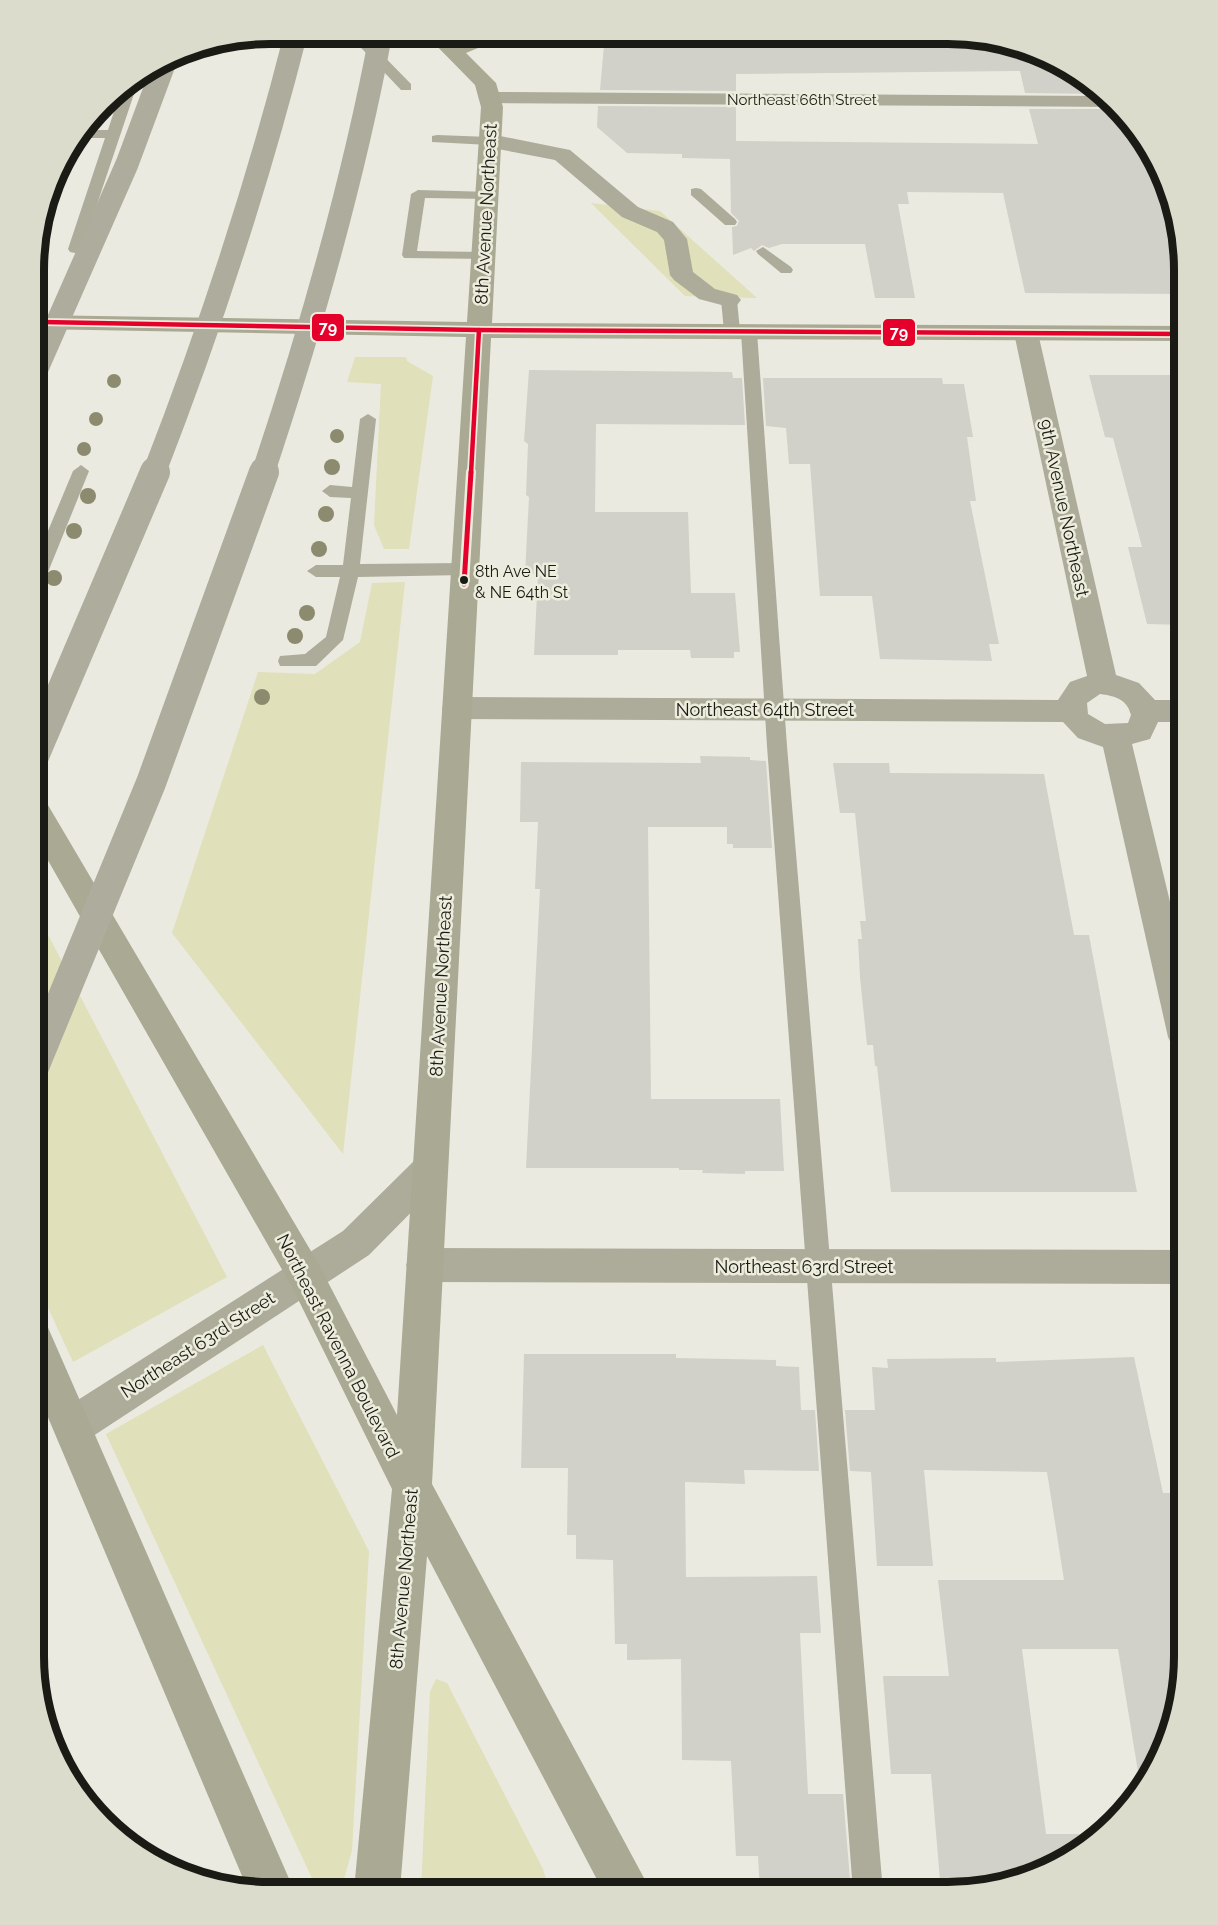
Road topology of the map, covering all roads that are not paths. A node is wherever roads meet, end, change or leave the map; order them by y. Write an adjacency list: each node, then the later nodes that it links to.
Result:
1 (293, 44): 45 (highway, bridge)
2 (363, 44): 49 (highway, bridge)
3 (371, 44): 8 (lane)
4 (446, 44): 6 (main road)
5 (471, 44): 6 (main road)
6 (453, 51): 9 (main road)
7 (161, 72): 29 (highway, bridge)
8 (406, 87)
9 (488, 90): 11 (street, Northeast 66th Street); 15 (main road, 8th Avenue Northeast)
10 (124, 97): 13 (lane)
11 (1099, 102)
12 (89, 134): 13 (lane)
13 (112, 134): 19 (lane)
14 (437, 139): 15 (lane)
15 (490, 141): 17 (main road, 8th Avenue Northeast); 23 (street)
16 (696, 192): 18 (lane)
17 (487, 195): 21 (main road, 8th Avenue Northeast); 21 (lane)
18 (730, 222)
19 (75, 249)
20 (763, 250): 22 (lane)
21 (484, 256): 25 (main road, 8th Avenue Northeast)
22 (786, 270)
23 (729, 300): 26 (lane)
24 (43, 322): 25 (main road)
25 (479, 330): 26 (main road); 36 (main road, 8th Avenue Northeast)
26 (740, 331): 27 (main road); 41 (lane)
27 (1026, 333): 28 (main road); 39 (street, 9th Avenue Northeast)
28 (1175, 334)
29 (43, 355)
30 (368, 419): 33 (lane)
31 (81, 471): 34 (lane)
32 (330, 491): 33 (lane)
33 (360, 493): 35 (lane)
34 (43, 561)
35 (351, 569): 36 (lane); 37 (lane); 38 (lane)
36 (465, 569): 40 (main road, 8th Avenue Northeast)
37 (316, 571)
38 (287, 661)
39 (1103, 683): 42 (street); 43 (street)
40 (457, 708): 41 (street, Northeast 64th Street); 50 (main road, 8th Avenue Northeast)
41 (775, 710): 42 (street, Northeast 64th Street); 52 (lane)
42 (1072, 711): 46 (street)
43 (1146, 711): 44 (street); 46 (street)
44 (1175, 711)
45 (43, 735)
46 (1116, 738): 48 (street)
47 (43, 824): 54 (main road, Northeast Ravenna Boulevard)
48 (1175, 994)
49 (43, 1045)
50 (430, 1169): 51 (main road, 8th Avenue Northeast); 54 (street, Northeast 63rd Street)
51 (425, 1265): 52 (street, Northeast 63rd Street); 57 (main road, 8th Avenue Northeast)
52 (818, 1267): 53 (street, Northeast 63rd Street); 61 (lane)
53 (1175, 1269)
54 (304, 1275): 56 (street, Northeast 63rd Street); 57 (main road, Northeast Ravenna Boulevard)
55 (43, 1358): 56 (main road)
56 (73, 1426): 58 (main road)
57 (411, 1487): 59 (main road, 8th Avenue Northeast); 60 (main road, Northeast Ravenna Boulevard)
58 (268, 1882)
59 (378, 1882)
60 (621, 1882)
61 (867, 1882)

